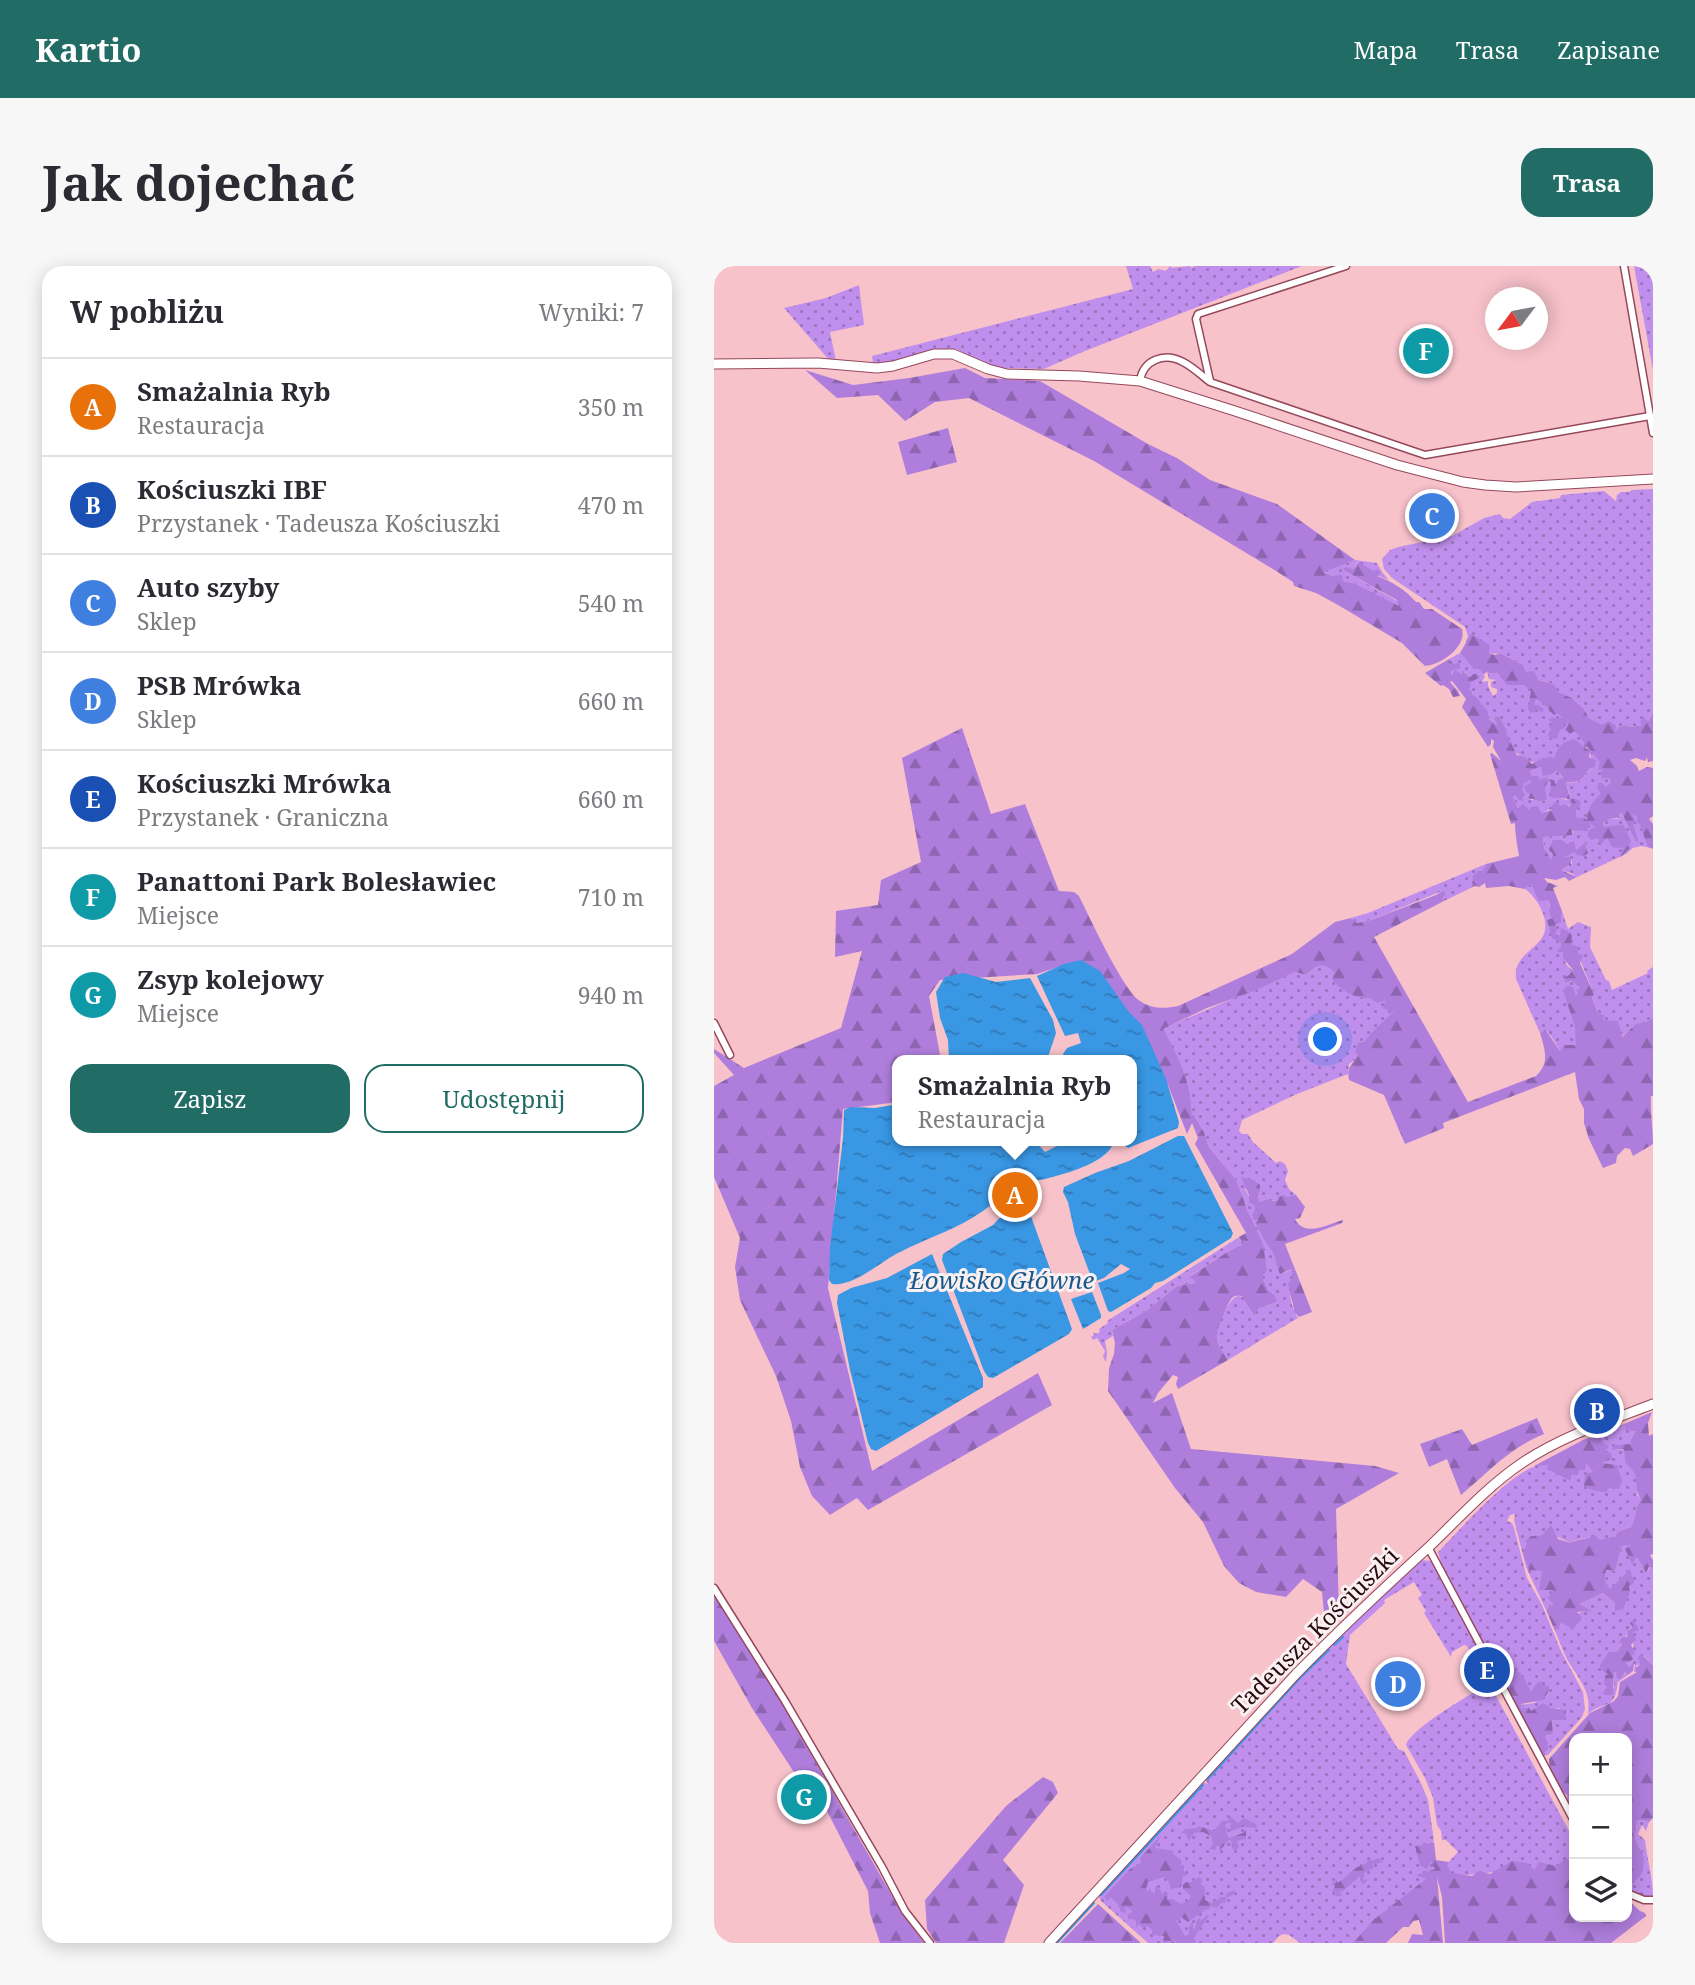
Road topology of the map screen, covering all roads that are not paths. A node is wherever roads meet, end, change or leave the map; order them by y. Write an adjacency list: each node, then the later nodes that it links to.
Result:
1 (1346, 266): 5 (street)
2 (1624, 266): 6 (street)
3 (714, 364): 4 (street)
4 (1140, 382): 5 (street); 8 (street)
5 (1210, 382): 6 (street)
6 (1650, 416): 7 (street)
7 (1653, 433)
8 (1653, 479)
9 (714, 1023): 10 (street)
10 (730, 1055)
11 (1653, 1404): 12 (street, Tadeusza Kościuszki)
12 (1428, 1547): 14 (street); 18 (street, Tadeusza Kościuszki)
13 (714, 1588): 17 (street)
14 (1569, 1812)
15 (1632, 1895): 16 (street)
16 (1653, 1900)
17 (930, 1943)
18 (1049, 1943)

